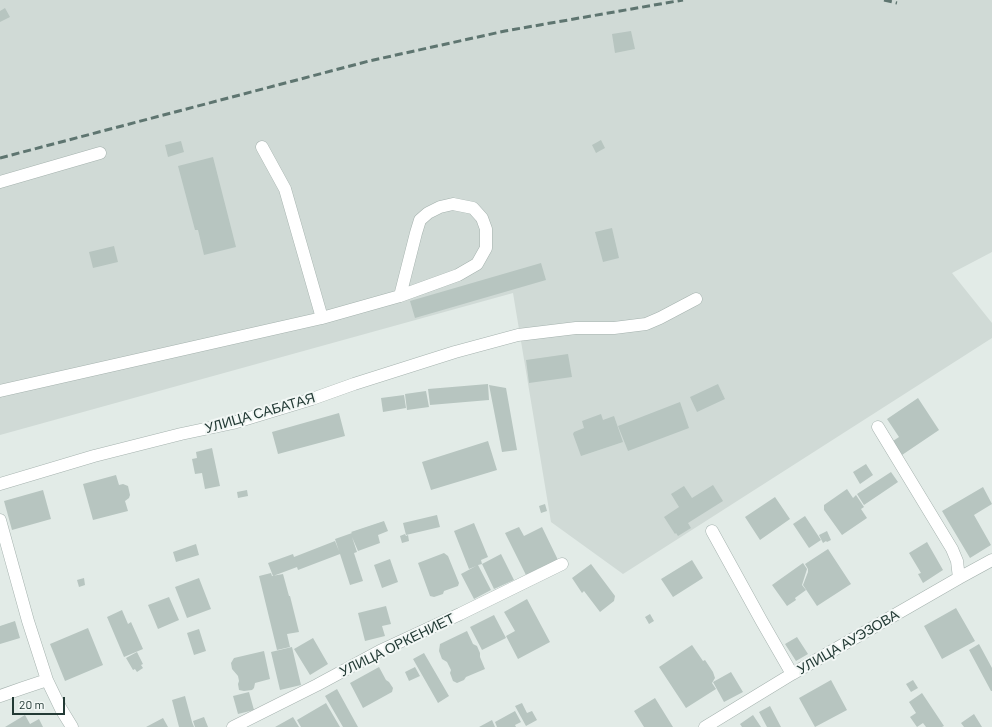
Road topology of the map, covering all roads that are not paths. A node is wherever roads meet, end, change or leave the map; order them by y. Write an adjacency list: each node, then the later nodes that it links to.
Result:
1 (262, 147): 6 (street)
2 (100, 153): 3 (street)
3 (0, 182)
4 (400, 296): 4 (street); 6 (street)
5 (696, 299): 9 (street, УЛИЦА САБАТАЯ)
6 (322, 318): 7 (street)
7 (0, 391)
8 (878, 427): 14 (street)
9 (0, 484)
10 (0, 520): 16 (street)
11 (712, 531): 15 (street)
12 (992, 560): 14 (street, УЛИЦА АУЭЗОВА)
13 (562, 564): 19 (street, УЛИЦА ОРКЕНИЕТ)
14 (959, 578): 15 (street, УЛИЦА АУЭЗОВА)
15 (792, 674): 20 (street, УЛИЦА АУЭЗОВА)
16 (47, 680): 17 (street); 18 (street)
17 (0, 696)
18 (72, 727)
19 (233, 727)
20 (705, 727)

